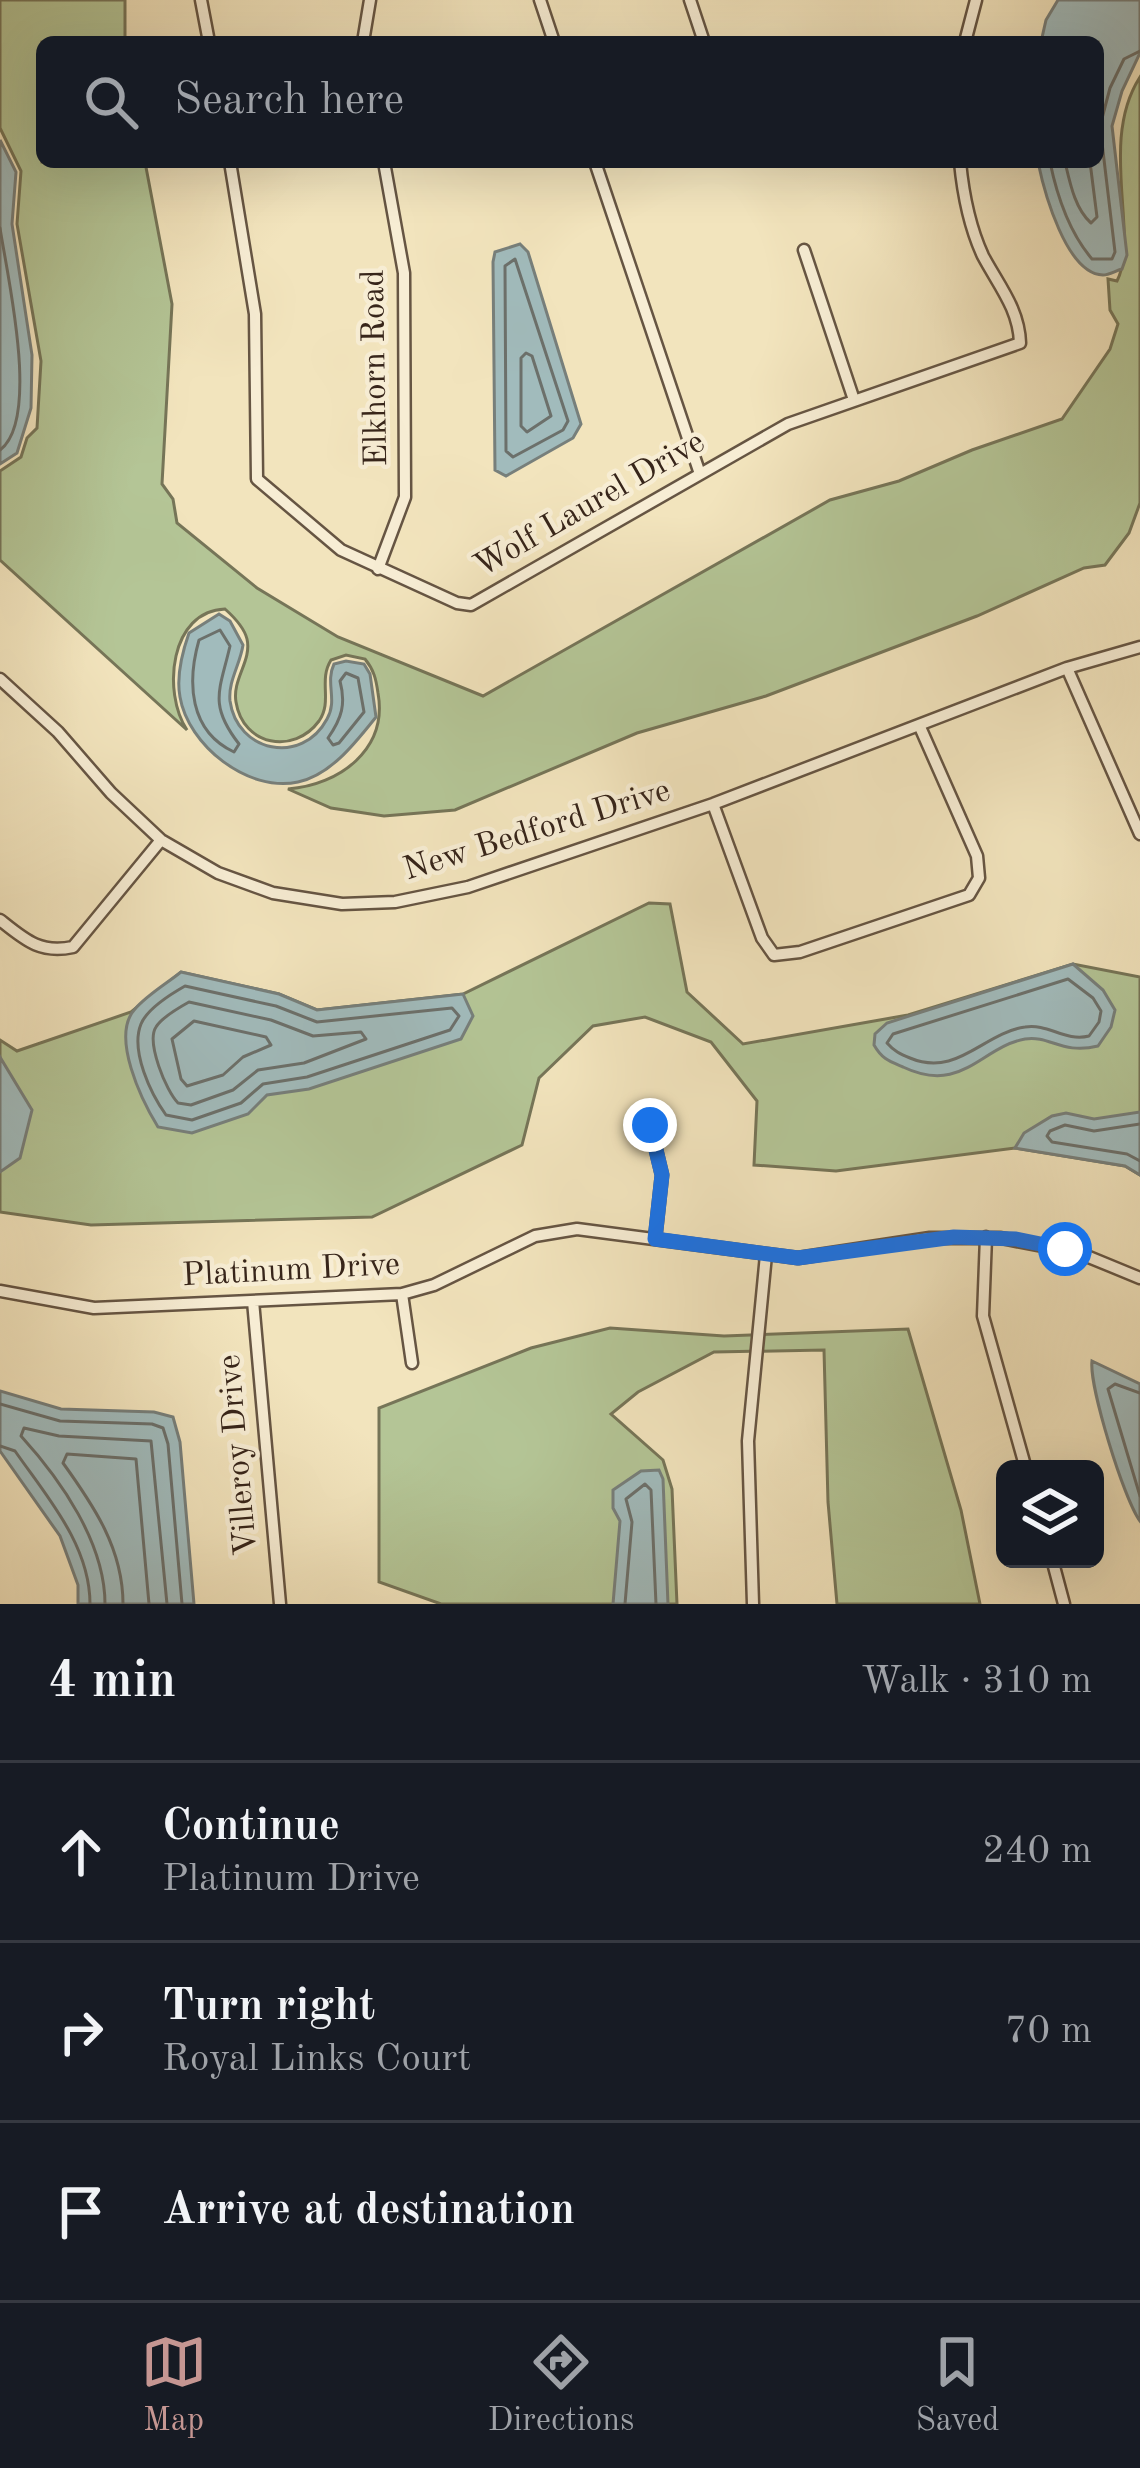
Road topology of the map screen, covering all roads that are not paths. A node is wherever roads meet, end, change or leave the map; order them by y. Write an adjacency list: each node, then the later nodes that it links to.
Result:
1 (201, 0): 6 (street)
2 (370, 0): 7 (street)
3 (540, 0): 8 (street)
4 (690, 0): 9 (street)
5 (976, 0): 10 (street)
6 (207, 36)
7 (364, 36)
8 (552, 36)
9 (702, 36)
10 (966, 36)
11 (231, 168): 18 (street, Wolf Laurel Drive)
12 (385, 168): 18 (street, Elkhorn Road)
13 (597, 168): 17 (street)
14 (961, 168): 16 (street, Wolf Laurel Drive)
15 (804, 250): 16 (street)
16 (854, 400): 17 (street, Wolf Laurel Drive)
17 (699, 471): 18 (street, Wolf Laurel Drive)
18 (379, 569)
19 (1140, 647): 20 (street, New Bedford Drive)
20 (1067, 668): 22 (street, New Bedford Drive); 24 (street)
21 (0, 679): 25 (street, New Bedford Drive)
22 (920, 728): 23 (street, New Bedford Drive); 23 (street)
23 (713, 805): 25 (street, New Bedford Drive)
24 (1140, 834)
25 (161, 840): 26 (street)
26 (0, 920)
27 (650, 1125): 29 (street)
28 (986, 1237): 30 (street, Platinum Drive); 31 (street, Platinum Drive); 36 (street)
29 (655, 1239): 30 (street, Platinum Drive); 33 (street, Platinum Drive)
30 (766, 1255): 39 (street)
31 (1140, 1278)
32 (0, 1291): 34 (street, Platinum Drive)
33 (401, 1294): 34 (street, Platinum Drive); 35 (street)
34 (253, 1301): 38 (street, Villeroy Drive)
35 (412, 1363)
36 (1023, 1460)
37 (1054, 1568): 40 (street)
38 (280, 1604)
39 (753, 1604)
40 (1064, 1604)

